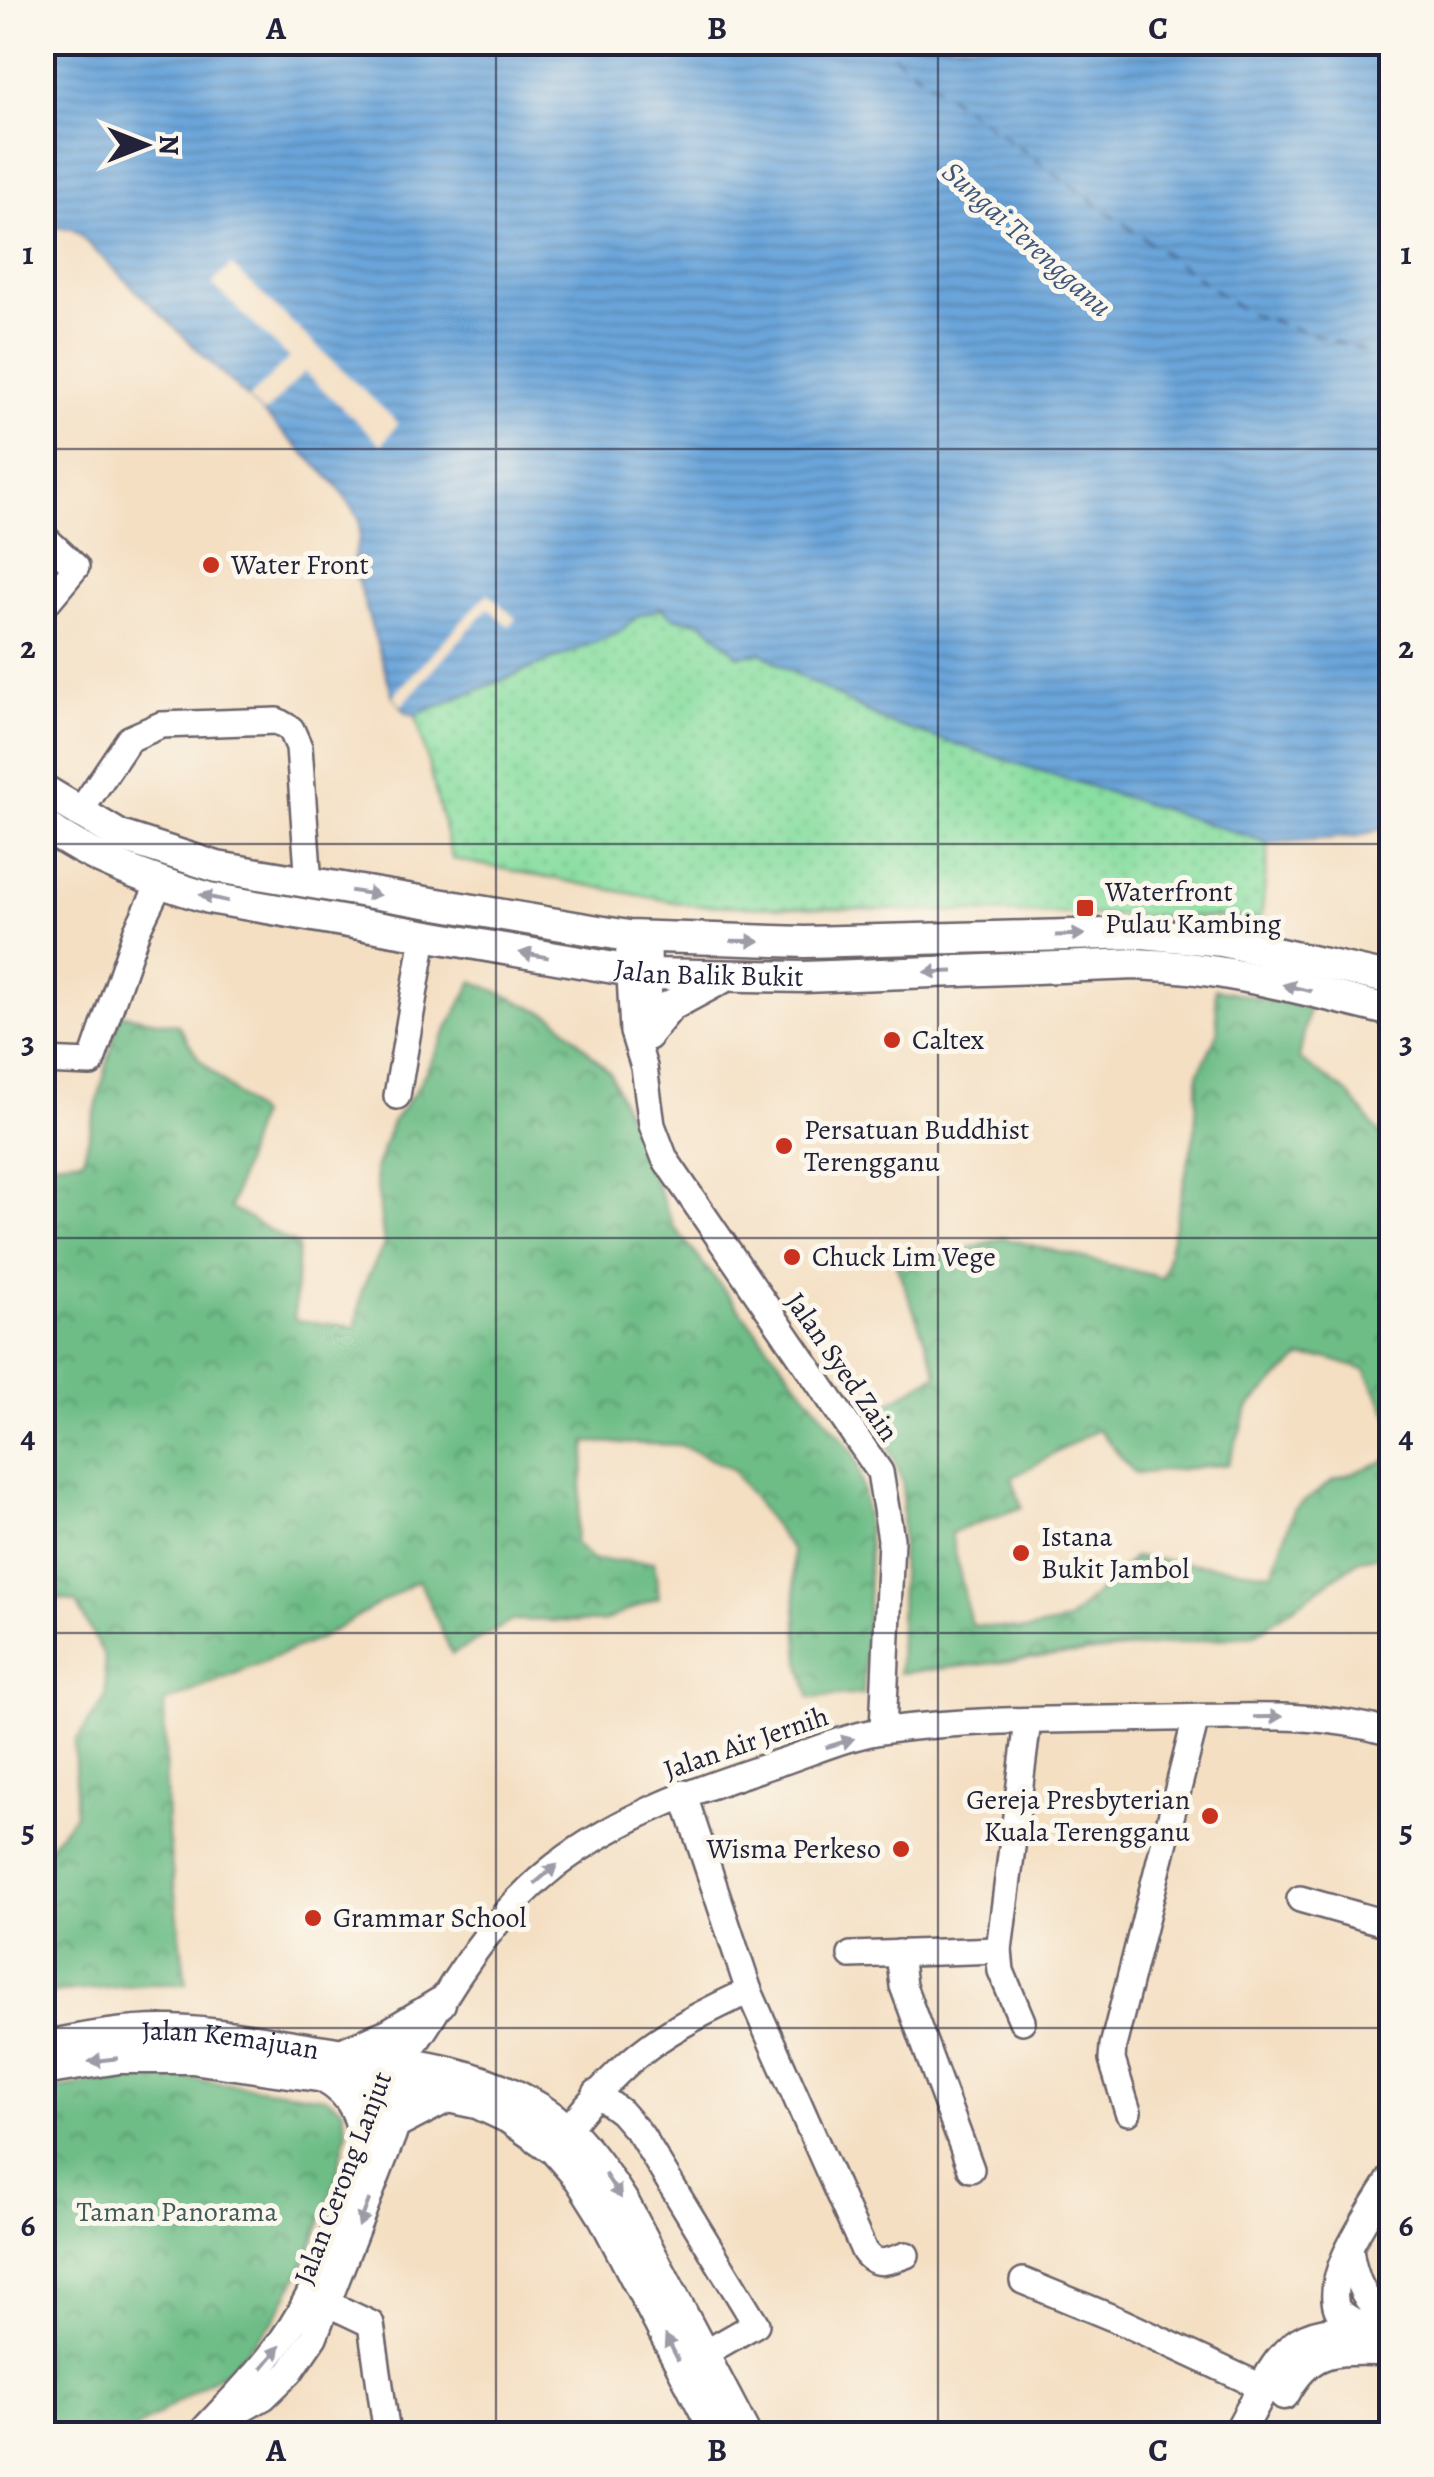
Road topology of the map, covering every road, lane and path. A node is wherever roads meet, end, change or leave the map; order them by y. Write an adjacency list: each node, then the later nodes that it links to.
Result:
1 (42, 535): 2 (street)
2 (42, 608)
3 (42, 789): 4 (main road, Jalan Balik Bukit)
4 (78, 813): 7 (main road, Jalan Balik Bukit); 7 (street)
5 (42, 824): 6 (main road, Jalan Balik Bukit)
6 (160, 883): 8 (main road, Jalan Balik Bukit, one-way to 6); 15 (street)
7 (310, 884): 9 (main road, Jalan Balik Bukit, one-way to 9)
8 (424, 936): 10 (main road, Jalan Balik Bukit, one-way to 8); 17 (street)
9 (638, 937): 10 (street); 12 (main road, Jalan Balik Bukit, one-way to 12)
10 (640, 973): 11 (main road, Jalan Balik Bukit); 14 (street); 16 (street)
11 (724, 977): 13 (main road, Jalan Balik Bukit, one-way to 11); 14 (main road)
12 (1392, 979)
13 (1392, 1011)
14 (651, 1029): 16 (street)
15 (42, 1061)
16 (644, 1067): 20 (street, Jalan Syed Zain)
17 (398, 1096)
18 (1196, 1718): 19 (street, Jalan Air Jernih); 21 (street, Jalan Air Jernih, one-way to 21); 37 (street)
19 (1028, 1720): 20 (street, Jalan Air Jernih); 25 (street)
20 (883, 1730): 22 (street, Jalan Air Jernih, one-way to 20)
21 (1392, 1733)
22 (683, 1794): 28 (street); 29 (street, Jalan Air Jernih, one-way to 22)
23 (1300, 1899): 24 (street)
24 (1392, 1925)
25 (999, 1950): 26 (street); 30 (street)
26 (898, 1954): 27 (street); 41 (street)
27 (851, 1955)
28 (749, 1991): 35 (street); 43 (street)
29 (440, 2003): 32 (main road); 33 (street, Jalan Air Jernih)
30 (1022, 2021)
31 (42, 2047): 32 (main road, Jalan Kemajuan)
32 (333, 2066): 33 (main road, Jalan Kemajuan); 34 (main road, Jalan Kemajuan, one-way to 34); 40 (main road)
33 (408, 2068): 36 (main road); 38 (street, Jalan Cerong Lanjut); 39 (main road); 40 (street, Jalan Cerong Lanjut)
34 (42, 2070)
35 (596, 2093): 39 (street); 47 (street)
36 (448, 2096): 38 (main road); 52 (main road, one-way to 36)
37 (1128, 2112)
38 (400, 2122): 45 (street, Jalan Cerong Lanjut, one-way to 45)
39 (567, 2130): 47 (main road, one-way to 47)
40 (366, 2153): 50 (street, Jalan Cerong Lanjut, one-way to 40)
41 (971, 2169)
42 (1392, 2176): 46 (street)
43 (906, 2255)
44 (1023, 2281): 48 (street)
45 (329, 2304): 49 (street, Jalan Cerong Lanjut); 51 (street)
46 (1386, 2337): 48 (main road); 55 (main road)
47 (702, 2355): 53 (main road)
48 (1264, 2388): 54 (main road)
49 (241, 2424): 50 (street, Jalan Cerong Lanjut)
50 (200, 2431)
51 (387, 2434)
52 (716, 2434)
53 (745, 2434)
54 (1238, 2434)
55 (1262, 2434)

